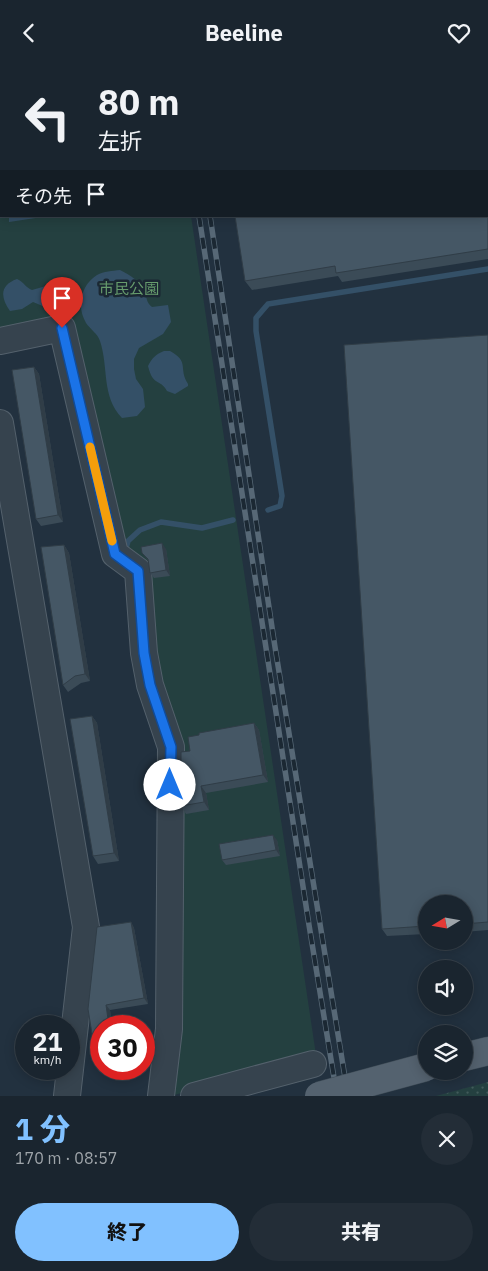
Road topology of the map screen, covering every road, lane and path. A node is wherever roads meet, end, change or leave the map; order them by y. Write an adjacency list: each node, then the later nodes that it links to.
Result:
1 (0, 341): 8 (street)
2 (0, 423): 7 (street)
3 (488, 1051): 4 (main road)
4 (473, 1055)
5 (313, 1064): 9 (street)
6 (418, 1069): 10 (main road, bridge)
7 (67, 1096)
8 (161, 1096)
9 (194, 1096)
10 (318, 1096)

